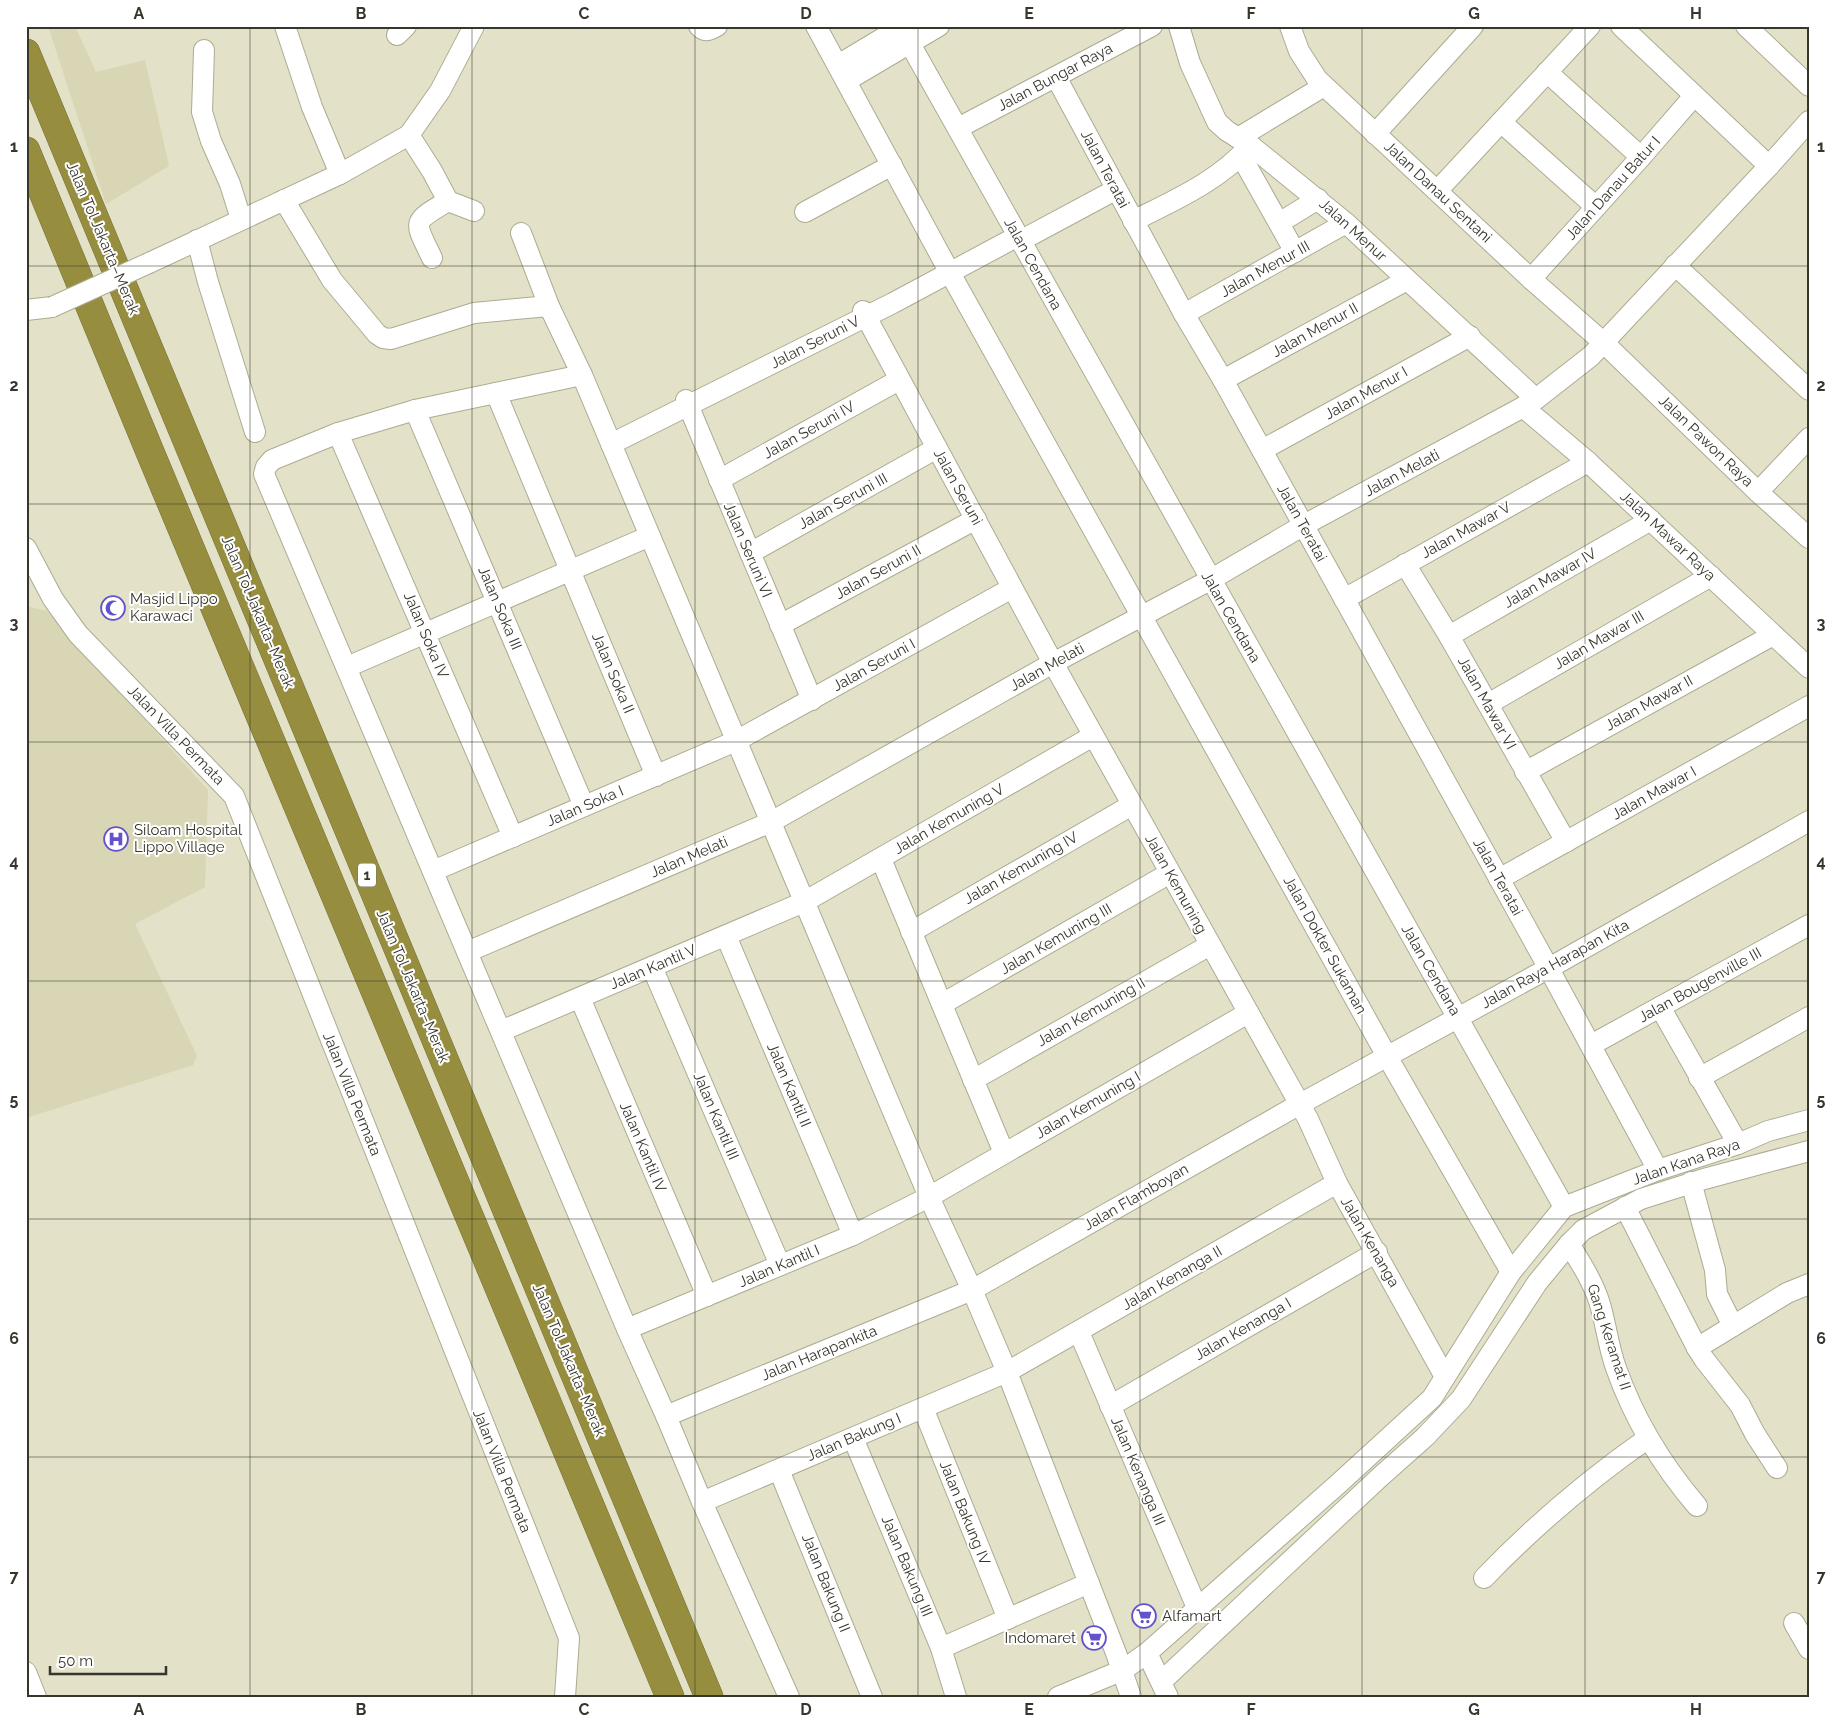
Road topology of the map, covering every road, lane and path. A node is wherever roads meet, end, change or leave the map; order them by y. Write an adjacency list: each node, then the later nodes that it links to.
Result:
1 (285, 26): 35 (street)
2 (455, 26): 16 (street)
3 (474, 26): 16 (street)
4 (699, 26): 5 (street)
5 (717, 26)
6 (816, 26): 20 (street)
7 (939, 26): 15 (street)
8 (1152, 26): 21 (street, Jalan Bungar Raya)
9 (1178, 26): 30 (street)
10 (1290, 26): 22 (street, Jalan Danau Sentani)
11 (1473, 26): 28 (street)
12 (1590, 26): 19 (street)
13 (1621, 26): 24 (street)
14 (1753, 29): 23 (street)
15 (903, 31): 20 (street); 27 (street, Jalan Cendana)
16 (466, 45): 29 (street)
17 (204, 50): 44 (street)
18 (26, 53): 188 (highway, Jalan Tol Jakarta–Merak / 1)
19 (1547, 72): 26 (street); 32 (street)
20 (842, 73): 33 (street)
21 (1056, 77): 27 (street, Jalan Bungar Raya); 36 (street, Jalan Teratai)
22 (1324, 86): 28 (street, Jalan Danau Sentani); 30 (street)
23 (1809, 86)
24 (1694, 96): 32 (street, Jalan Danau Batur I); 34 (street)
25 (1809, 121): 34 (street, Jalan Melati)
26 (1501, 122): 37 (street); 41 (street)
27 (958, 128): 49 (street, Jalan Cendana)
28 (1375, 134): 37 (street, Jalan Danau Sentani)
29 (409, 135): 35 (street); 40 (street)
30 (1243, 147): 38 (street, Jalan Menur); 45 (street); 46 (street)
31 (26, 150): 187 (highway)
32 (1641, 157): 41 (street, Jalan Danau Batur I)
33 (892, 165): 43 (street); 54 (street)
34 (1769, 166): 53 (street, Jalan Melati)
35 (340, 174): 39 (street)
36 (1115, 190): 45 (street, Jalan Teratai); 49 (street, Jalan Seruni V)
37 (1438, 190): 55 (street, Jalan Danau Sentani)
38 (1318, 199): 46 (street); 47 (street, Jalan Menur)
39 (284, 200): 44 (street); 57 (street)
40 (448, 202): 42 (street); 52 (street)
41 (1596, 207): 55 (street, Jalan Danau Batur I)
42 (474, 210)
43 (805, 212)
44 (241, 219): 50 (street)
45 (1133, 221): 60 (street, Jalan Teratai)
46 (1279, 223): 51 (street)
47 (1346, 224): 51 (street, Jalan Menur III); 56 (street, Jalan Menur)
48 (522, 233): 57 (street)
49 (1017, 236): 54 (street, Jalan Seruni V); 90 (street, Jalan Cendana)
50 (197, 240): 58 (street, bridge); 71 (street)
51 (1295, 252): 60 (street, Jalan Menur III)
52 (432, 258)
53 (1675, 265): 62 (street, Jalan Melati); 66 (street)
54 (949, 269): 59 (street, Jalan Seruni V); 94 (street)
55 (1531, 279): 62 (street, Jalan Danau Sentani)
56 (1407, 280): 61 (street, Jalan Menur); 65 (street, Jalan Menur II)
57 (549, 306): 63 (street)
58 (26, 310)
59 (864, 314): 64 (street, Jalan Seruni); 68 (street, Jalan Seruni V)
60 (1184, 314): 65 (street, Jalan Teratai)
61 (1470, 336): 69 (street, Jalan Menur); 76 (street, Jalan Menur I)
62 (1604, 343): 69 (street, Jalan Melati); 79 (street, Jalan Pawon Raya)
63 (582, 375): 67 (street); 74 (street)
64 (899, 380): 75 (street, Jalan Seruni); 78 (street, Jalan Seruni IV)
65 (1224, 380): 76 (street, Jalan Teratai)
66 (1809, 390)
67 (496, 393): 70 (street); 88 (street, Jalan Soka II)
68 (687, 403): 74 (street, Jalan Seruni V); 78 (street, Jalan Seruni VI)
69 (1530, 403): 77 (street, Jalan Mawar Raya); 82 (street, Jalan Melati)
70 (415, 410): 72 (street); 93 (street, Jalan Soka III)
71 (255, 432)
72 (338, 433): 96 (street, Jalan Soka IV); 100 (street)
73 (1809, 438): 79 (street)
74 (610, 441): 83 (street)
75 (937, 448): 80 (street, Jalan Seruni); 86 (street, Jalan Seruni III)
76 (1262, 450): 82 (street, Jalan Teratai)
77 (1588, 462): 81 (street, Jalan Mawar Raya); 87 (street, Jalan Mawar V)
78 (719, 480): 86 (street, Jalan Seruni VI)
79 (1758, 492): 84 (street, Jalan Pawon Raya)
80 (976, 519): 91 (street, Jalan Seruni); 95 (street, Jalan Seruni II)
81 (1651, 520): 89 (street, Jalan Mawar Raya); 98 (street, Jalan Mawar IV)
82 (1304, 525): 90 (street, Jalan Melati); 92 (street, Jalan Teratai)
83 (650, 536): 88 (street); 106 (street)
84 (1809, 538)
85 (27, 546): 186 (street, Jalan Villa Permata)
86 (750, 553): 95 (street, Jalan Seruni VI)
87 (1405, 564): 92 (street, Jalan Mawar V); 98 (street, Jalan Mawar VI)
88 (570, 570): 93 (street); 108 (street, Jalan Soka II)
89 (1711, 576): 97 (street, Jalan Mawar Raya); 103 (street, Jalan Mawar III)
90 (1210, 580): 94 (street, Jalan Melati); 132 (street, Jalan Cendana)
91 (1012, 588): 99 (street, Jalan Seruni); 102 (street, Jalan Seruni I)
92 (1344, 599): 118 (street, Jalan Teratai)
93 (497, 602): 96 (street); 110 (street, Jalan Soka III)
94 (1142, 616): 99 (street, Jalan Melati); 135 (street, Jalan Dokter Sukaman)
95 (780, 626): 102 (street, Jalan Seruni VI)
96 (425, 633): 100 (street); 113 (street, Jalan Soka IV)
97 (1773, 635): 101 (street, Jalan Mawar Raya); 107 (street, Jalan Mawar II)
98 (1449, 636): 103 (street, Jalan Mawar VI)
99 (1053, 663): 105 (street, Jalan Kemuning); 112 (street, Jalan Melati)
100 (347, 667): 116 (street)
101 (1809, 668)
102 (812, 700): 106 (street, Jalan Seruni I)
103 (1488, 704): 107 (street, Jalan Mawar VI)
104 (1809, 706): 114 (street, Jalan Mawar I)
105 (1093, 736): 109 (street, Jalan Kemuning); 115 (street, Jalan Kemuning V)
106 (736, 742): 108 (street, Jalan Soka I); 112 (street)
107 (1525, 772): 114 (street, Jalan Mawar VI)
108 (656, 776): 110 (street, Jalan Soka I)
109 (1132, 805): 117 (street, Jalan Kemuning); 121 (street, Jalan Kemuning IV)
110 (584, 806): 113 (street, Jalan Soka I)
111 (1809, 821): 126 (street, Jalan Raya Harapan Kita)
112 (771, 822): 119 (street); 124 (street, Jalan Melati)
113 (513, 837): 116 (street, Jalan Soka I)
114 (1566, 842): 118 (street, Jalan Mawar I)
115 (881, 859): 119 (street, Jalan Kemuning V); 121 (street)
116 (433, 871): 124 (street)
117 (1170, 873): 123 (street, Jalan Kemuning); 128 (street, Jalan Kemuning III)
118 (1499, 879): 126 (street, Jalan Teratai)
119 (804, 902): 122 (street, Jalan Kantil V); 148 (street)
120 (1809, 925): 129 (street, Jalan Bougenville III)
121 (911, 932): 128 (street)
122 (726, 936): 125 (street, Jalan Kantil V); 151 (street, Jalan Kantil II)
123 (1210, 944): 130 (street, Jalan Kemuning); 137 (street, Jalan Kemuning II)
124 (467, 952): 133 (street)
125 (652, 967): 127 (street, Jalan Kantil V); 154 (street, Jalan Kantil III)
126 (1549, 968): 132 (street, Jalan Raya Harapan Kita); 134 (street, Jalan Teratai)
127 (580, 998): 133 (street, Jalan Kantil V); 158 (street, Jalan Kantil IV)
128 (942, 1004): 137 (street)
129 (1660, 1007): 134 (street, Jalan Bougenville III); 136 (street)
130 (1248, 1013): 138 (street, Jalan Kemuning); 144 (street, Jalan Kemuning I)
131 (1809, 1017): 136 (street)
132 (1458, 1018): 135 (street, Jalan Raya Harapan Kita); 149 (street, Jalan Cendana)
133 (501, 1031): 160 (street)
134 (1591, 1045): 145 (street, Jalan Teratai)
135 (1388, 1058): 138 (street, Jalan Raya Harapan Kita); 155 (street, Jalan Dokter Sukaman)
136 (1699, 1078): 142 (street)
137 (973, 1080): 144 (street)
138 (1300, 1104): 147 (street, Jalan Kenanga); 157 (street, Jalan Flamboyan)
139 (1809, 1106): 141 (street)
140 (1809, 1120): 141 (street, Jalan Kana Raya)
141 (1768, 1131): 142 (street, Jalan Kana Raya)
142 (1738, 1144): 145 (street, Jalan Kana Raya)
143 (1809, 1151): 146 (street)
144 (1004, 1153): 148 (street, Jalan Kemuning I)
145 (1658, 1170): 149 (street, Jalan Kana Raya)
146 (1691, 1182): 150 (street); 159 (street)
147 (1337, 1183): 153 (street, Jalan Kenanga); 161 (street, Jalan Kenanga II)
148 (929, 1196): 151 (street, Jalan Kantil I); 157 (street)
149 (1564, 1207): 155 (street)
150 (1625, 1207): 152 (street); 162 (street)
151 (853, 1235): 154 (street, Jalan Kantil I)
152 (1569, 1244): 169 (street, Gang Keramat II); 184 (street)
153 (1377, 1252): 164 (street, Jalan Kenanga); 165 (street, Jalan Kenanga I)
154 (780, 1265): 158 (street, Jalan Kantil I)
155 (1511, 1272): 164 (street)
156 (1809, 1284): 159 (street)
157 (972, 1290): 163 (street); 167 (street, Jalan Harapankita)
158 (707, 1296): 160 (street, Jalan Kantil I)
159 (1733, 1326): 162 (street)
160 (627, 1329): 167 (street)
161 (1079, 1332): 163 (street, Jalan Kenanga II); 165 (street, Jalan Kenanga III)
162 (1697, 1348): 170 (street)
163 (1007, 1372): 166 (street, Jalan Bakung I); 175 (street)
164 (1445, 1377): 176 (street)
165 (1110, 1406): 176 (street, Jalan Kenanga III)
166 (923, 1408): 168 (street, Jalan Bakung I); 177 (street, Jalan Bakung IV)
167 (666, 1416): 172 (street)
168 (853, 1438): 171 (street, Jalan Bakung I); 179 (street, Jalan Bakung III)
169 (1648, 1438): 173 (street, Gang Keramat II); 174 (street)
170 (1776, 1468)
171 (779, 1470): 172 (street, Jalan Bakung I); 190 (street, Jalan Bakung II)
172 (702, 1502): 189 (street)
173 (1697, 1506)
174 (1484, 1578)
175 (1089, 1583): 177 (street); 182 (street)
176 (1198, 1610): 181 (street)
177 (1008, 1619): 179 (street)
178 (1794, 1623): 180 (street)
179 (941, 1648): 191 (street, Jalan Bakung III)
180 (1809, 1649)
181 (1147, 1653): 182 (street); 184 (street)
182 (1122, 1670): 192 (street); 193 (street)
183 (26, 1672): 185 (street)
184 (1165, 1689)
185 (36, 1697)
186 (565, 1697)
187 (670, 1697)
188 (709, 1697)
189 (789, 1697)
190 (872, 1697)
191 (956, 1697)
192 (1058, 1697)
193 (1131, 1697)

